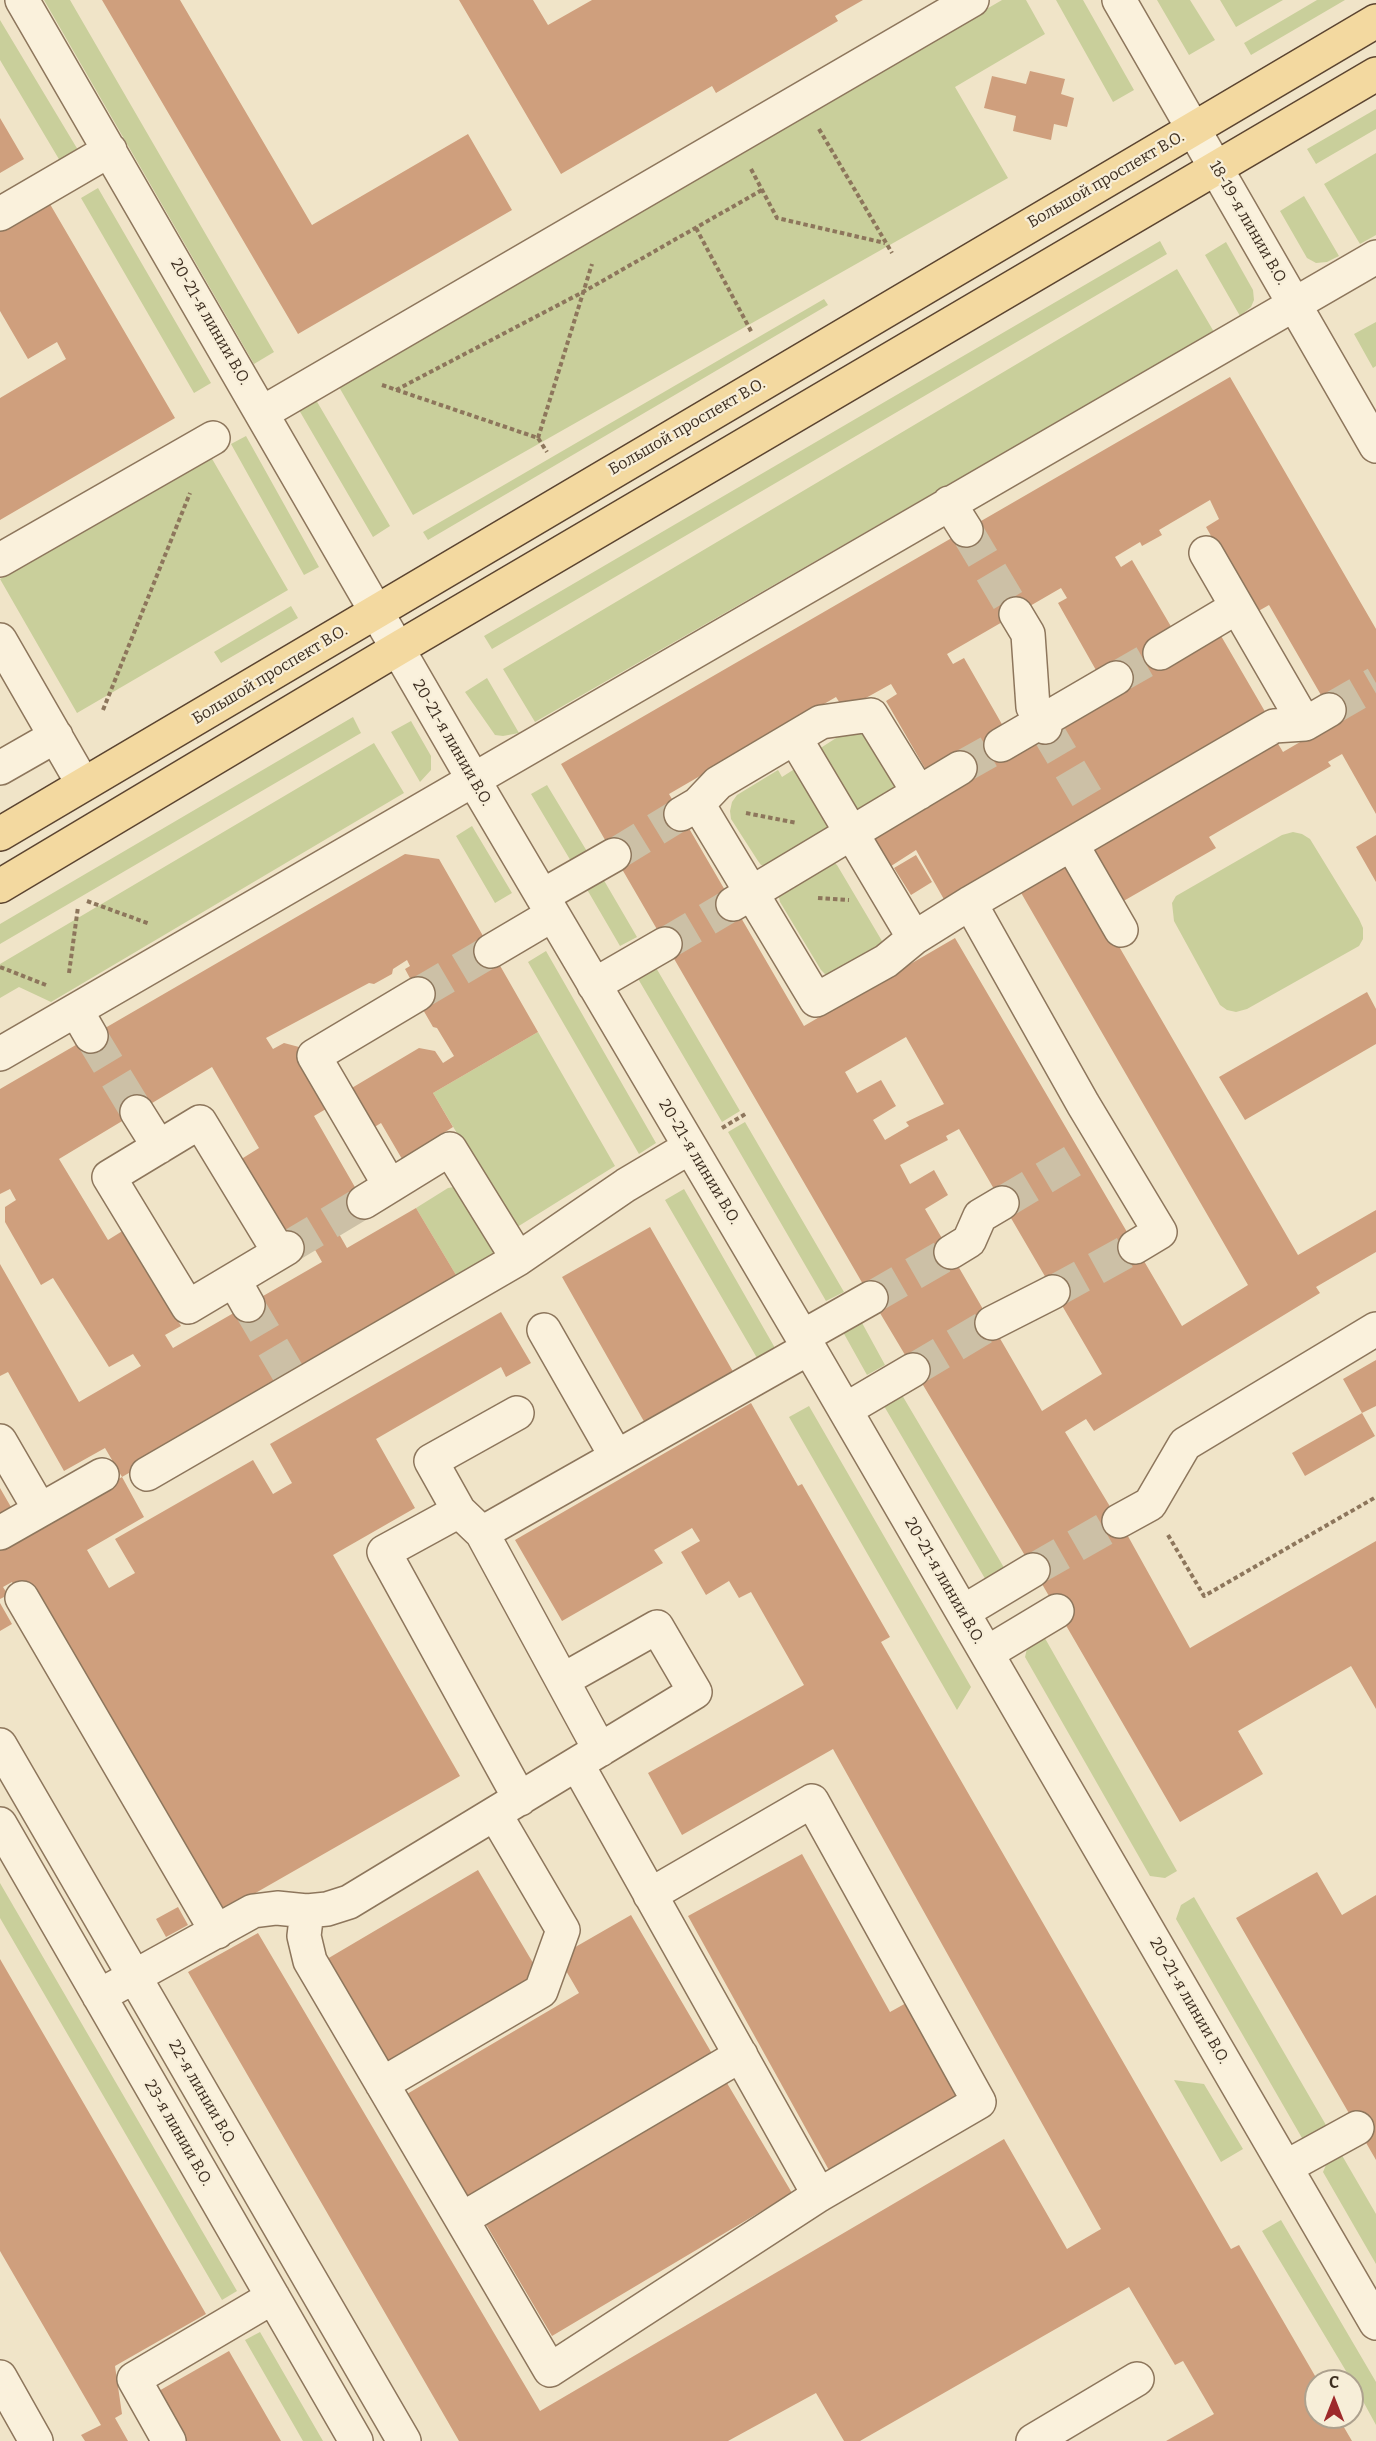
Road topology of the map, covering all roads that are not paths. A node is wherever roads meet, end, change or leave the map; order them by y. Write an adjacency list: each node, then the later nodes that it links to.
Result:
1 (22, 0): 7 (street, 20-21-я линии В.О.)
2 (972, 0): 12 (street)
3 (1119, 0): 6 (street, 18-19-я линии В.О.)
4 (1376, 21): 6 (main road, Большой проспект В.О.)
5 (1376, 74): 8 (main road)
6 (1194, 128): 8 (street, 18-19-я линии В.О.); 20 (main road, Большой проспект В.О.)
7 (110, 150): 9 (street); 12 (street, 20-21-я линии В.О.)
8 (1216, 168): 11 (street, 18-19-я линии В.О.); 23 (main road)
9 (0, 214)
10 (1376, 257): 11 (street)
11 (1294, 304): 14 (street, 18-19-я линии В.О.); 15 (street)
12 (262, 412): 20 (street, 20-21-я линии В.О.)
13 (213, 438): 18 (street)
14 (1376, 446)
15 (949, 503): 16 (street); 32 (street)
16 (966, 530)
17 (1206, 553): 19 (street)
18 (0, 560)
19 (1238, 607): 24 (street); 37 (street)
20 (376, 611): 23 (street, 20-21-я линии В.О.); 33 (main road, Большой проспект В.О.)
21 (1017, 614): 26 (street)
22 (0, 640): 27 (street)
23 (397, 649): 32 (street, 20-21-я линии В.О.); 39 (main road)
24 (1160, 653)
25 (1116, 678): 26 (street)
26 (1043, 724): 29 (street)
27 (56, 736): 30 (street); 33 (street)
28 (795, 738): 34 (street); 36 (street); 40 (street)
29 (1001, 745)
30 (0, 768)
31 (960, 768): 34 (street)
32 (474, 779): 42 (street, 20-21-я линии В.О.); 49 (street)
33 (83, 784): 35 (main road, Большой проспект В.О.)
34 (919, 793): 36 (street)
35 (0, 834)
36 (851, 834): 40 (street); 44 (street)
37 (1072, 844): 41 (street); 43 (street)
38 (614, 855): 42 (street)
39 (0, 886)
40 (742, 899): 44 (street)
41 (970, 903): 44 (street); 54 (street)
42 (547, 906): 46 (street); 47 (street, 20-21-я линии В.О.)
43 (1121, 930)
44 (914, 938)
45 (665, 944): 47 (street)
46 (491, 951)
47 (594, 985): 52 (street, 20-21-я линии В.О.)
48 (418, 994): 56 (street)
49 (0, 1054)
50 (137, 1112): 51 (street)
51 (159, 1147): 51 (street)
52 (690, 1147): 56 (street); 62 (street, 20-21-я линии В.О.)
53 (1002, 1203): 55 (street)
54 (1135, 1247)
55 (951, 1252)
56 (518, 1259): 68 (street)
57 (1053, 1292): 59 (street)
58 (871, 1298): 62 (street)
59 (992, 1323)
60 (1376, 1329): 71 (street)
61 (544, 1330): 67 (street)
62 (805, 1343): 64 (street, 20-21-я линии В.О.); 67 (street)
63 (913, 1370): 64 (street)
64 (845, 1410): 77 (street, 20-21-я линии В.О.)
65 (517, 1413): 72 (street)
66 (0, 1441): 70 (street)
67 (616, 1456): 72 (street)
68 (147, 1474)
69 (102, 1475): 70 (street)
70 (40, 1510): 73 (street)
71 (1119, 1521)
72 (470, 1522): 79 (street); 82 (street)
73 (0, 1533)
74 (1034, 1570): 77 (street)
75 (22, 1598): 86 (street)
76 (1057, 1611): 78 (street)
77 (963, 1612): 78 (street, 20-21-я линии В.О.)
78 (987, 1653): 92 (street, 20-21-я линии В.О.)
79 (563, 1680): 81 (street); 81 (street)
80 (0, 1745): 87 (street, 22-я линии В.О.)
81 (589, 1757): 82 (street); 84 (street)
82 (507, 1806): 85 (street); 90 (street)
83 (0, 1824): 88 (street, 23-я линии В.О.)
84 (650, 1895): 89 (street); 93 (street)
85 (307, 1911): 86 (street); 90 (street)
86 (217, 1932): 87 (street)
87 (135, 1977): 88 (street); 102 (street, 22-я линии В.О.)
88 (99, 1996): 95 (street, 23-я линии В.О.)
89 (741, 2055): 93 (street); 94 (street)
90 (382, 2084): 94 (street)
91 (1357, 2128): 92 (street)
92 (1286, 2167): 96 (street, 20-21-я линии В.О.)
93 (819, 2195): 94 (street)
94 (462, 2219)
95 (273, 2297): 100 (street); 101 (street, 23-я линии В.О.)
96 (1376, 2323)
97 (0, 2377): 99 (street)
98 (1137, 2379): 103 (street)
99 (36, 2441)
100 (169, 2441)
101 (356, 2441)
102 (404, 2441)
103 (1033, 2441)

